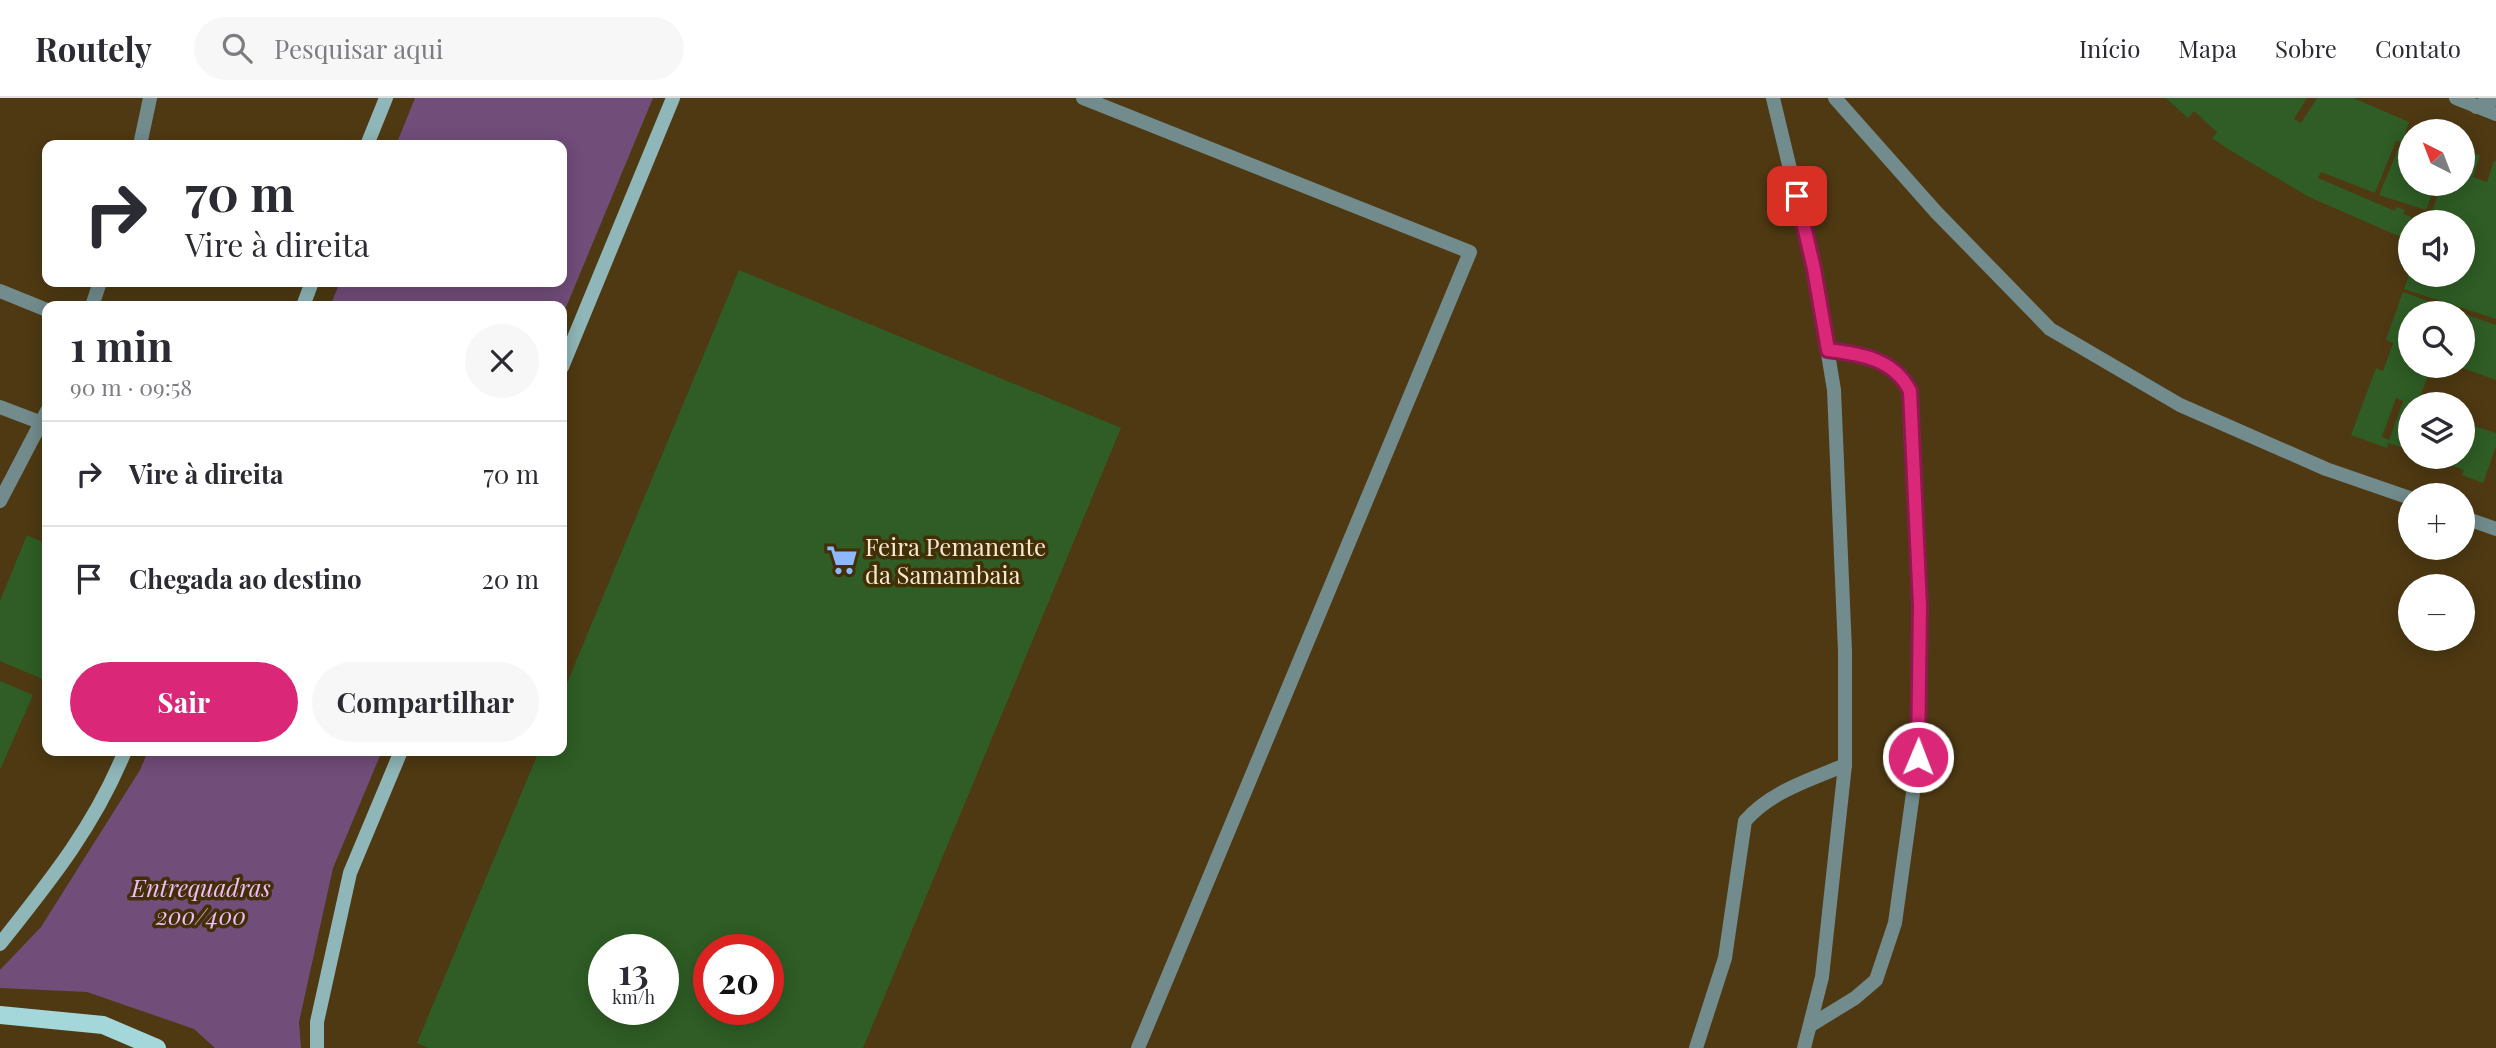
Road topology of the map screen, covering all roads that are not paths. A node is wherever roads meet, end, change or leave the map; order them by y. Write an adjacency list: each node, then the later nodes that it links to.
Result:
1 (150, 98): 11 (street)
2 (386, 98): 12 (main road)
3 (673, 98): 16 (main road)
4 (1083, 98): 32 (street)
5 (1773, 98): 15 (street)
6 (1835, 98): 20 (street)
7 (2456, 98): 9 (street)
8 (2496, 98): 9 (street)
9 (2476, 107): 10 (street)
10 (2496, 114)
11 (142, 140)
12 (369, 140)
13 (0, 291): 14 (street)
14 (42, 308)
15 (1828, 350): 26 (street); 29 (street)
16 (567, 355)
17 (0, 407): 18 (street)
18 (42, 417)
19 (42, 421): 21 (street)
20 (2398, 494)
21 (0, 501)
22 (2475, 522): 23 (street)
23 (2496, 529)
24 (123, 756): 27 (main road)
25 (399, 756): 31 (main road)
26 (1845, 765): 29 (street); 33 (street)
27 (0, 944)
28 (0, 1015): 30 (main road)
29 (1811, 1025): 34 (street)
30 (157, 1048)
31 (317, 1048)
32 (1138, 1048)
33 (1696, 1048)
34 (1804, 1048)

